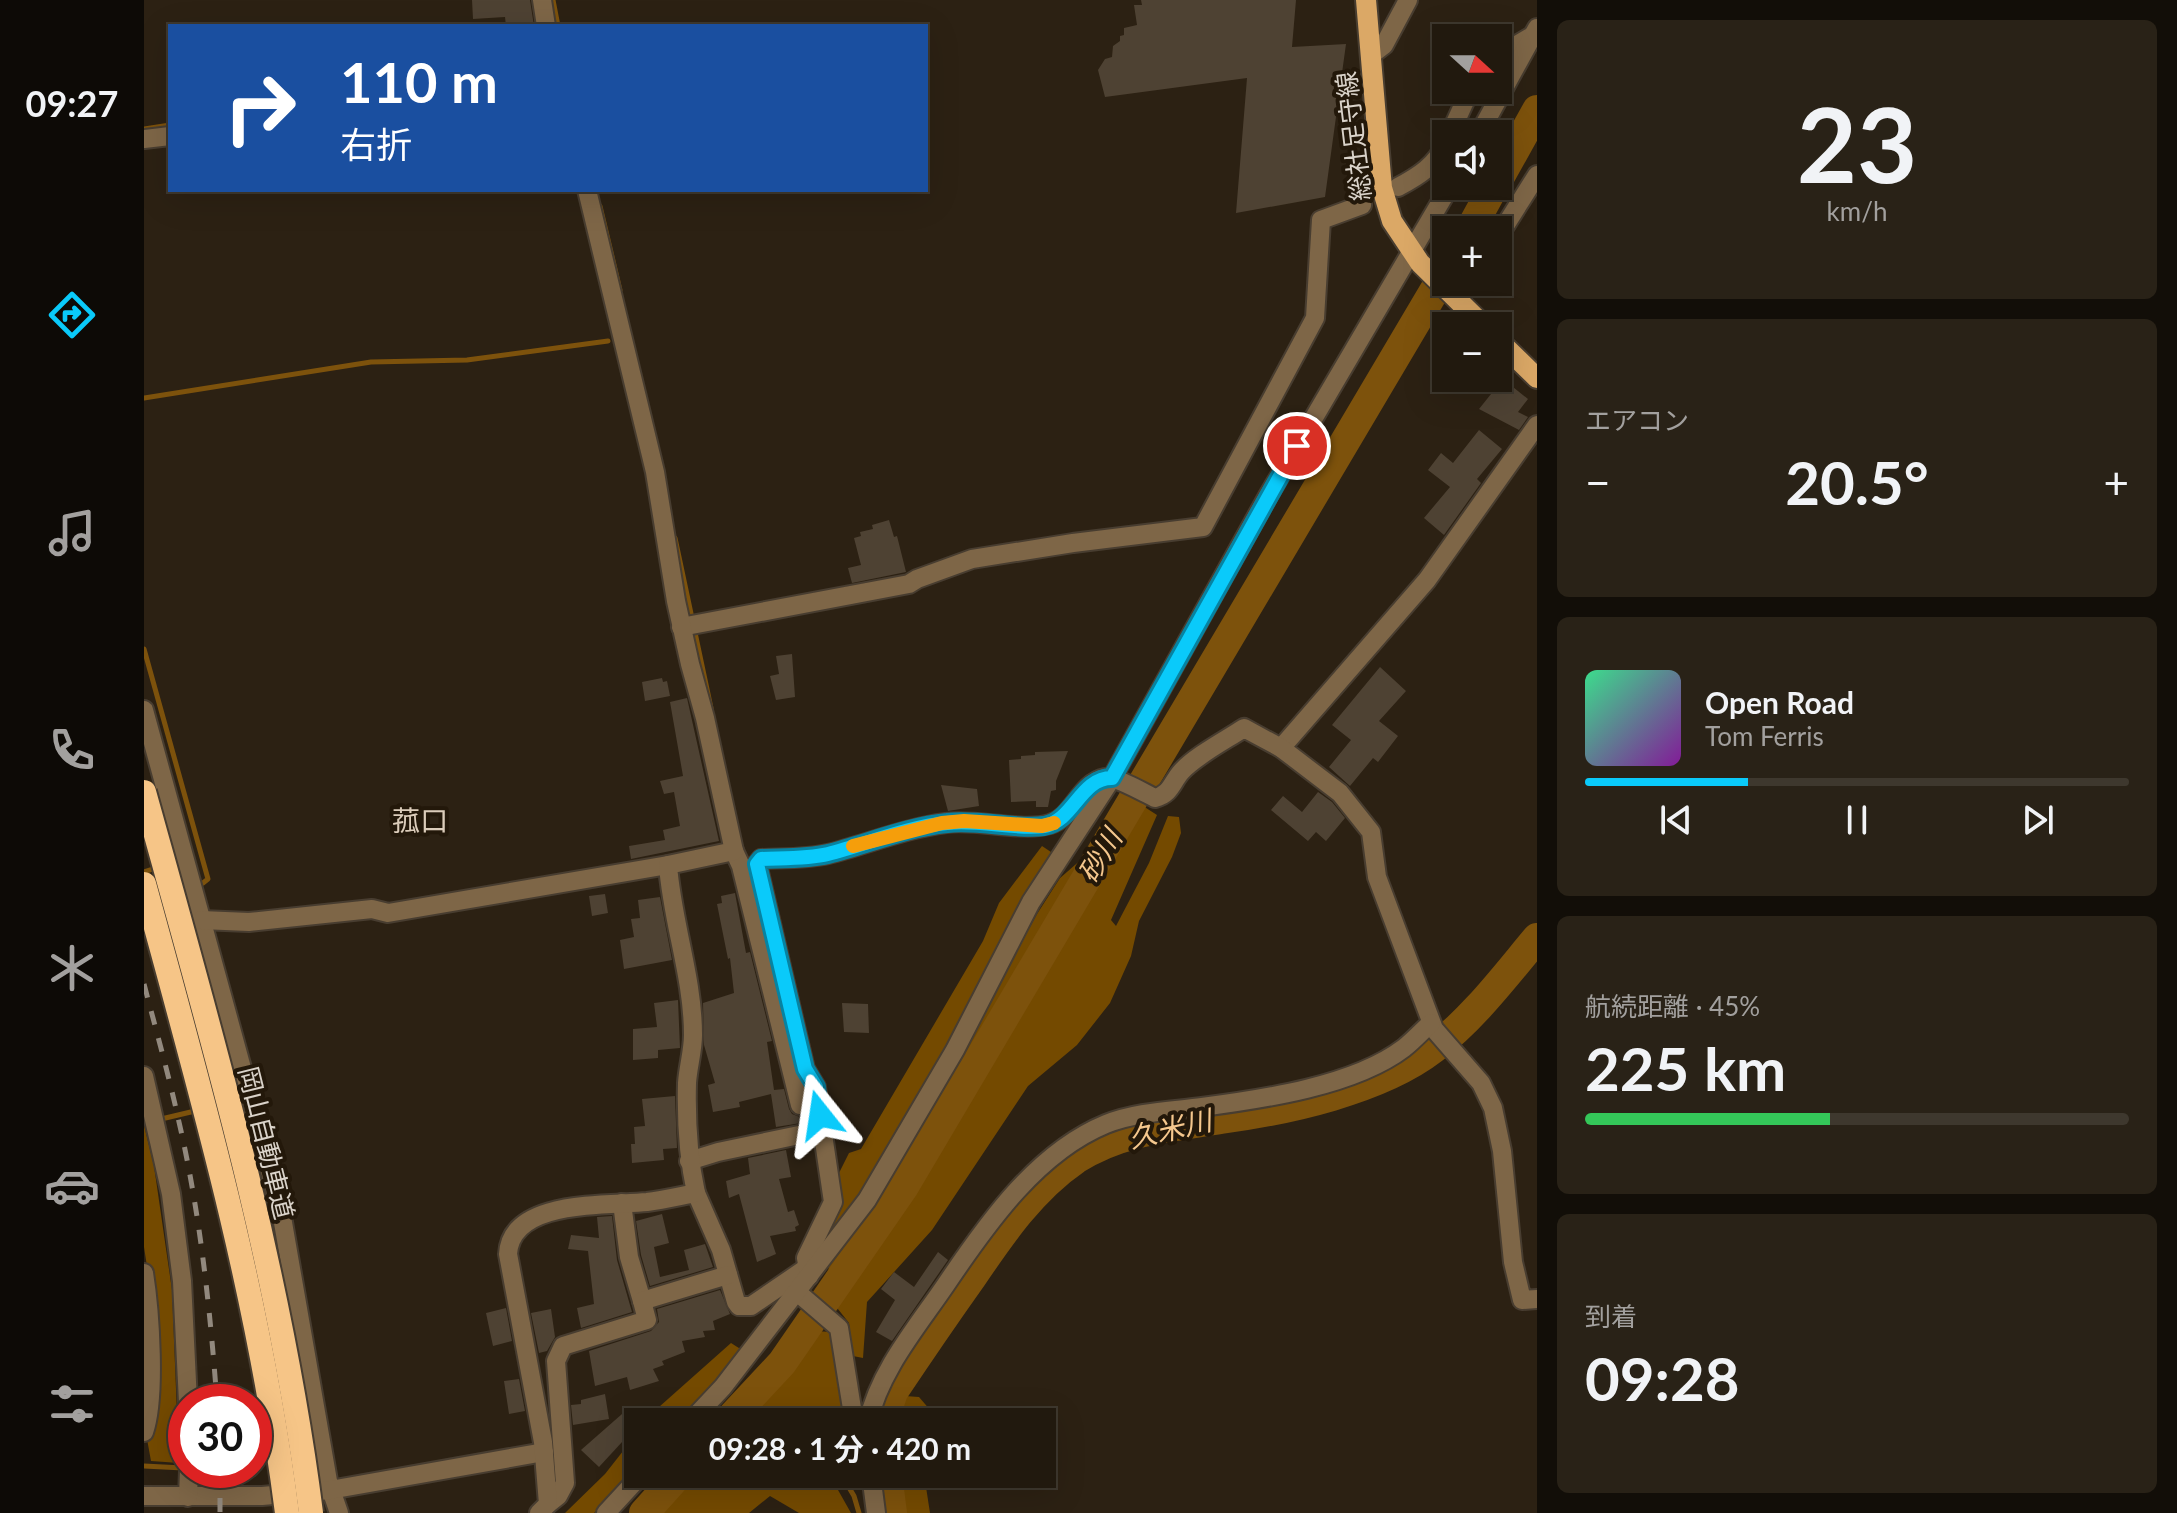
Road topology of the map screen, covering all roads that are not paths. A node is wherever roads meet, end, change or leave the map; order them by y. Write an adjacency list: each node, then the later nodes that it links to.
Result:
1 (542, 0): 5 (street)
2 (1366, 0): 8 (main road, 総社足守線)
3 (1408, 0): 8 (street)
4 (1537, 18): 6 (street)
5 (546, 24)
6 (1534, 33): 7 (street); 9 (street)
7 (1512, 47)
8 (1371, 55): 19 (main road, 総社足守線)
9 (1487, 120)
10 (168, 136): 11 (street)
11 (144, 139)
12 (1432, 164): 14 (street)
13 (1537, 175): 18 (street)
14 (1398, 187)
15 (587, 192): 25 (street)
16 (1443, 200): 19 (street)
17 (1362, 205): 25 (street)
18 (1511, 216)
19 (1416, 257): 20 (main road, 総社足守線); 28 (street)
20 (1455, 297): 21 (main road, 総社足守線)
21 (1470, 312)
22 (1512, 354): 23 (main road)
23 (1537, 378)
24 (1537, 425): 27 (street)
25 (689, 625): 30 (street)
26 (144, 710): 33 (street)
27 (1281, 748): 28 (street); 34 (street)
28 (1118, 781): 30 (street); 41 (street)
29 (144, 792): 61 (highway, 岡山自動車道, bridge)
30 (745, 862): 31 (street); 36 (street); 41 (street)
31 (668, 865): 33 (street); 38 (street)
32 (144, 884): 60 (highway, 岡山自動車道, bridge)
33 (201, 920): 56 (street)
34 (1433, 1026): 45 (street); 50 (street)
35 (144, 1076): 47 (street)
36 (800, 1105)
37 (799, 1135): 38 (street)
38 (689, 1161): 39 (street)
39 (696, 1193): 40 (street); 43 (street)
40 (622, 1203): 46 (street); 52 (street)
41 (808, 1271): 43 (street); 44 (street)
42 (144, 1273): 51 (street)
43 (728, 1275): 46 (street)
44 (800, 1294): 48 (street); 49 (street)
45 (1537, 1299)
46 (642, 1301): 59 (street)
47 (187, 1384)
48 (703, 1408)
49 (852, 1408)
50 (872, 1408)
51 (144, 1432)
52 (544, 1452): 56 (street); 59 (street)
53 (188, 1488): 58 (street)
54 (629, 1488): 63 (street)
55 (873, 1488): 64 (street)
56 (330, 1490): 58 (street); 62 (street)
57 (144, 1496): 58 (street)
58 (188, 1497)
59 (543, 1509)
60 (287, 1513)
61 (311, 1513)
62 (339, 1513)
63 (606, 1513)
64 (876, 1513)

